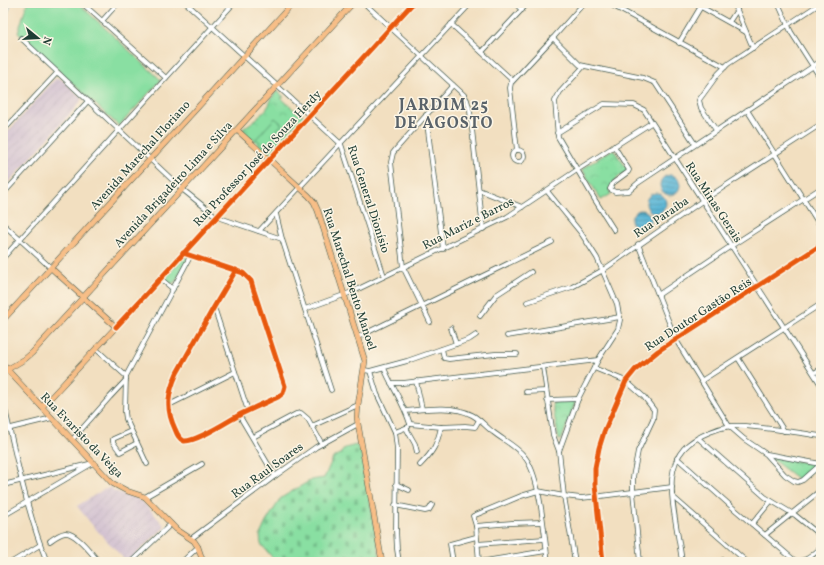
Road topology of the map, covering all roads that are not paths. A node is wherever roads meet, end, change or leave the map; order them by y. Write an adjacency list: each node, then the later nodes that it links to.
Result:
1 (186, 3): 25 (street, Rua General Dionísio)
2 (234, 3): 25 (street)
3 (293, 3): 34 (main road, Avenida Marechal Floriano)
4 (353, 3): 44 (main road, Avenida Brigadeiro Lima e Silva)
5 (364, 3): 26 (street)
6 (413, 3): 26 (street, Rua Professor José de Souza Herdy)
7 (471, 3): 23 (street)
8 (515, 3): 19 (street)
9 (528, 3): 19 (street)
10 (584, 3): 29 (street)
11 (608, 3): 30 (street)
12 (694, 3): 18 (street)
13 (734, 3): 20 (street)
14 (778, 3): 24 (street)
15 (84, 4): 21 (street)
16 (115, 4): 21 (street)
17 (821, 4): 24 (street)
18 (702, 5): 22 (street); 30 (street)
19 (522, 10): 32 (street)
20 (737, 10): 22 (street); 27 (street)
21 (102, 21): 40 (street)
22 (729, 22): 27 (street)
23 (451, 24): 32 (street); 33 (street)
24 (787, 25): 31 (street); 37 (street)
25 (213, 27): 34 (street, Rua General Dionísio); 40 (street)
26 (390, 28): 33 (street); 47 (street, Rua Professor José de Souza Herdy)
27 (746, 32): 31 (street)
28 (21, 38): 39 (street)
29 (553, 38): 36 (street); 42 (street)
30 (680, 43): 38 (street)
31 (753, 48): 38 (street)
32 (482, 52): 42 (street)
33 (421, 55): 43 (street); 56 (street)
34 (244, 56): 44 (street, Rua General Dionísio); 61 (main road, Avenida Marechal Floriano)
35 (821, 61): 37 (street)
36 (584, 66): 55 (street); 57 (street)
37 (813, 66): 41 (street); 46 (street)
38 (725, 67): 53 (street)
39 (57, 73): 45 (street); 54 (street)
40 (166, 78): 51 (street)
41 (821, 79)
42 (512, 80): 59 (street)
43 (453, 85): 48 (street); 68 (street)
44 (277, 86): 47 (street, Rua General Dionísio); 52 (main road, Avenida Brigadeiro Lima e Silva)
45 (88, 101): 51 (street); 70 (street)
46 (747, 110): 53 (street); 60 (street)
47 (310, 115): 56 (street, Rua General Dionísio); 63 (street, Rua Professor José de Souza Herdy)
48 (426, 115): 87 (street); 91 (street)
49 (651, 123): 55 (street, Rua Minas Gerais); 58 (street, Rua Mariz e Barros); 62 (street, Rua Minas Gerais)
50 (821, 124): 60 (street, Rua Paraíba)
51 (120, 129): 61 (street); 81 (street)
52 (236, 130): 63 (main road, Rua Marechal Bento Manoel); 67 (main road, Avenida Brigadeiro Lima e Silva)
53 (716, 130): 57 (street)
54 (3, 131)
55 (557, 133): 64 (street)
56 (341, 144): 65 (street); 96 (street, Rua General Dionísio)
57 (695, 144): 62 (street)
58 (614, 146): 62 (street); 64 (street, Rua Mariz e Barros)
59 (517, 150)
60 (774, 155): 71 (street); 72 (street, Rua Paraíba)
61 (151, 158): 67 (street); 92 (main road, Avenida Marechal Floriano)
62 (674, 159): 72 (street, Rua Minas Gerais)
63 (269, 160): 65 (main road, Rua Marechal Bento Manoel); 75 (street, Rua Professor José de Souza Herdy)
64 (577, 170): 69 (street, Rua Mariz e Barros); 79 (street)
65 (301, 188): 74 (street); 100 (main road, Rua Marechal Bento Manoel)
66 (821, 188): 71 (street)
67 (182, 189): 75 (street); 102 (main road, Avenida Brigadeiro Lima e Silva)
68 (479, 190): 73 (street); 78 (street)
69 (547, 191): 73 (street, Rua Mariz e Barros); 94 (street)
70 (3, 194)
71 (803, 199): 77 (street); 86 (street)
72 (702, 201): 84 (street, Rua Paraíba); 86 (street, Rua Minas Gerais)
73 (522, 207): 78 (street, Rua Mariz e Barros)
74 (276, 214): 80 (street); 82 (street)
75 (217, 217): 80 (street); 88 (street, Rua Professor José de Souza Herdy)
76 (3, 224): 81 (street)
77 (821, 227)
78 (483, 229): 87 (street, Rua Mariz e Barros)
79 (614, 230)
80 (259, 232): 82 (street)
81 (20, 239): 90 (street); 92 (street)
82 (282, 239): 107 (street)
83 (552, 242): 105 (street)
84 (638, 244): 94 (street, Rua Paraíba); 101 (street)
85 (821, 245): 98 (street, Rua Doutor Gastão Reis)
86 (731, 246): 98 (street, Rua Minas Gerais); 101 (street)
87 (443, 248): 91 (street, Rua Mariz e Barros)
88 (184, 253): 89 (street); 97 (street, Rua Professor José de Souza Herdy)
89 (191, 256): 93 (street); 99 (street)
90 (3, 258)
91 (403, 267): 96 (street, Rua Mariz e Barros); 105 (street)
92 (51, 268): 102 (main road); 110 (main road, Avenida Marechal Floriano)
93 (236, 270): 106 (street); 151 (street)
94 (603, 270): 103 (street, Rua Paraíba); 109 (street)
95 (531, 272): 108 (street)
96 (384, 276): 100 (street, Rua Mariz e Barros)
97 (161, 279): 99 (street); 112 (street, Rua Professor José de Souza Herdy)
98 (758, 287): 114 (street, Rua Minas Gerais); 118 (street, Rua Doutor Gastão Reis)
99 (173, 289): 135 (street)
100 (344, 295): 107 (street, Rua Mariz e Barros); 116 (main road, Rua Marechal Bento Manoel)
101 (658, 295): 118 (street)
102 (83, 298): 112 (main road); 131 (main road, Avenida Brigadeiro Lima e Silva)
103 (527, 302)
104 (821, 304): 114 (street)
105 (422, 306): 111 (street); 116 (street)
106 (214, 307): 133 (street); 147 (street)
107 (305, 309): 141 (street)
108 (480, 316)
109 (620, 317): 117 (street); 124 (street)
110 (3, 320)
111 (430, 322)
112 (116, 327): 120 (main road, Rua Professor José de Souza Herdy)
113 (450, 328): 119 (street)
114 (784, 328): 123 (street); 134 (street, Rua Minas Gerais)
115 (476, 335): 119 (street)
116 (358, 336): 130 (main road, Rua Marechal Bento Manoel)
117 (507, 336)
118 (676, 340): 137 (street, Rua Doutor Gastão Reis); 138 (street)
119 (456, 344): 121 (street)
120 (96, 349): 135 (street); 149 (main road, Rua Professor José de Souza Herdy)
121 (442, 349): 122 (street); 127 (street)
122 (517, 354)
123 (738, 358): 138 (street); 165 (street)
124 (598, 360): 126 (street); 128 (street)
125 (3, 365): 131 (main road, Rua Evaristo da Veiga)
126 (543, 367): 136 (street); 142 (street)
127 (384, 368): 132 (street); 139 (street)
128 (594, 368): 137 (street); 144 (street)
129 (821, 369): 134 (street)
130 (364, 370): 132 (street); 148 (main road, Rua Marechal Bento Manoel)
131 (5, 371): 149 (main road, Rua Evaristo da Veiga)
132 (370, 371): 166 (street)
133 (235, 372): 147 (street); 151 (street)
134 (814, 374): 140 (street, Rua Minas Gerais)
135 (126, 378): 164 (street); 170 (street)
136 (416, 381): 139 (street); 150 (street)
137 (626, 381): 190 (street); 193 (street, Rua Doutor Gastão Reis)
138 (701, 381): 159 (street)
139 (391, 383): 152 (street)
140 (821, 385)
141 (331, 390)
142 (546, 391): 143 (street); 145 (street)
143 (526, 392)
144 (578, 399): 145 (street); 173 (street)
145 (547, 400): 173 (street)
146 (3, 401): 162 (street)
147 (169, 405): 153 (street)
148 (358, 405): 156 (main road, Rua Marechal Bento Manoel); 158 (street)
149 (42, 407): 154 (main road, Rua Evaristo da Veiga)
150 (422, 409): 152 (street); 155 (street)
151 (248, 411): 153 (street)
152 (406, 411): 157 (street)
153 (239, 415): 168 (street)
154 (52, 418): 162 (street); 170 (main road, Rua Evaristo da Veiga)
155 (479, 420): 160 (street); 189 (street)
156 (358, 424): 172 (street, Rua Raul Soares); 222 (main road, Rua Marechal Bento Manoel)
157 (410, 424): 160 (street); 161 (street)
158 (312, 426): 168 (street); 172 (street)
159 (729, 426): 165 (street); 169 (street); 175 (street)
160 (441, 427): 181 (street)
161 (406, 428): 166 (street); 174 (street)
162 (10, 429): 163 (street); 183 (street)
163 (3, 430)
164 (131, 431): 171 (street); 171 (street)
165 (784, 431): 167 (street)
166 (395, 432): 184 (street)
167 (821, 436)
168 (252, 437): 182 (street)
169 (698, 438): 176 (street); 195 (street)
170 (72, 440): 177 (main road, Rua Evaristo da Veiga)
171 (137, 443): 178 (street)
172 (322, 444): 182 (street, Rua Raul Soares)
173 (559, 451): 191 (street)
174 (417, 452)
175 (766, 454): 180 (street); 180 (street)
176 (678, 458): 186 (street); 203 (street)
177 (94, 463): 183 (street); 192 (main road, Rua Evaristo da Veiga); 196 (street)
178 (147, 464)
179 (202, 464): 192 (street)
180 (821, 464)
181 (420, 465)
182 (275, 476): 208 (street, Rua Raul Soares)
183 (23, 480): 185 (street); 196 (street)
184 (396, 484): 187 (street); 197 (street)
185 (3, 485)
186 (672, 486): 190 (street); 194 (street)
187 (409, 490)
188 (821, 490): 199 (street)
189 (538, 491): 191 (street); 201 (street); 204 (street)
190 (633, 492): 193 (street); 229 (street)
191 (564, 496): 193 (street); 227 (street)
192 (145, 497): 202 (main road, Rua Evaristo da Veiga)
193 (595, 497): 228 (street, Rua Doutor Gastão Reis)
194 (673, 497): 230 (street); 231 (street)
195 (771, 501): 199 (street); 203 (street)
196 (27, 503): 200 (street); 212 (street)
197 (396, 505): 198 (street); 223 (street)
198 (432, 505)
199 (792, 513): 205 (street); 206 (street)
200 (3, 516)
201 (542, 522): 204 (street); 209 (street)
202 (171, 524): 208 (main road, Rua Evaristo da Veiga); 219 (street)
203 (752, 524): 205 (street)
204 (476, 526): 207 (street)
205 (765, 535): 214 (street)
206 (821, 536)
207 (476, 537): 211 (street); 224 (street)
208 (192, 538): 213 (main road)
209 (544, 539): 211 (street); 215 (street)
210 (50, 541): 218 (street)
211 (477, 544): 225 (street)
212 (40, 545): 216 (street); 217 (street)
213 (198, 547): 220 (street); 221 (main road)
214 (821, 548)
215 (546, 551): 225 (street); 226 (street)
216 (12, 562)
217 (47, 562)
218 (99, 562)
219 (131, 562)
220 (182, 562)
221 (203, 562)
222 (382, 562)
223 (399, 562)
224 (452, 562)
225 (479, 562)
226 (548, 562)
227 (575, 562)
228 (603, 562)
229 (640, 562)
230 (682, 562)
231 (747, 562)

